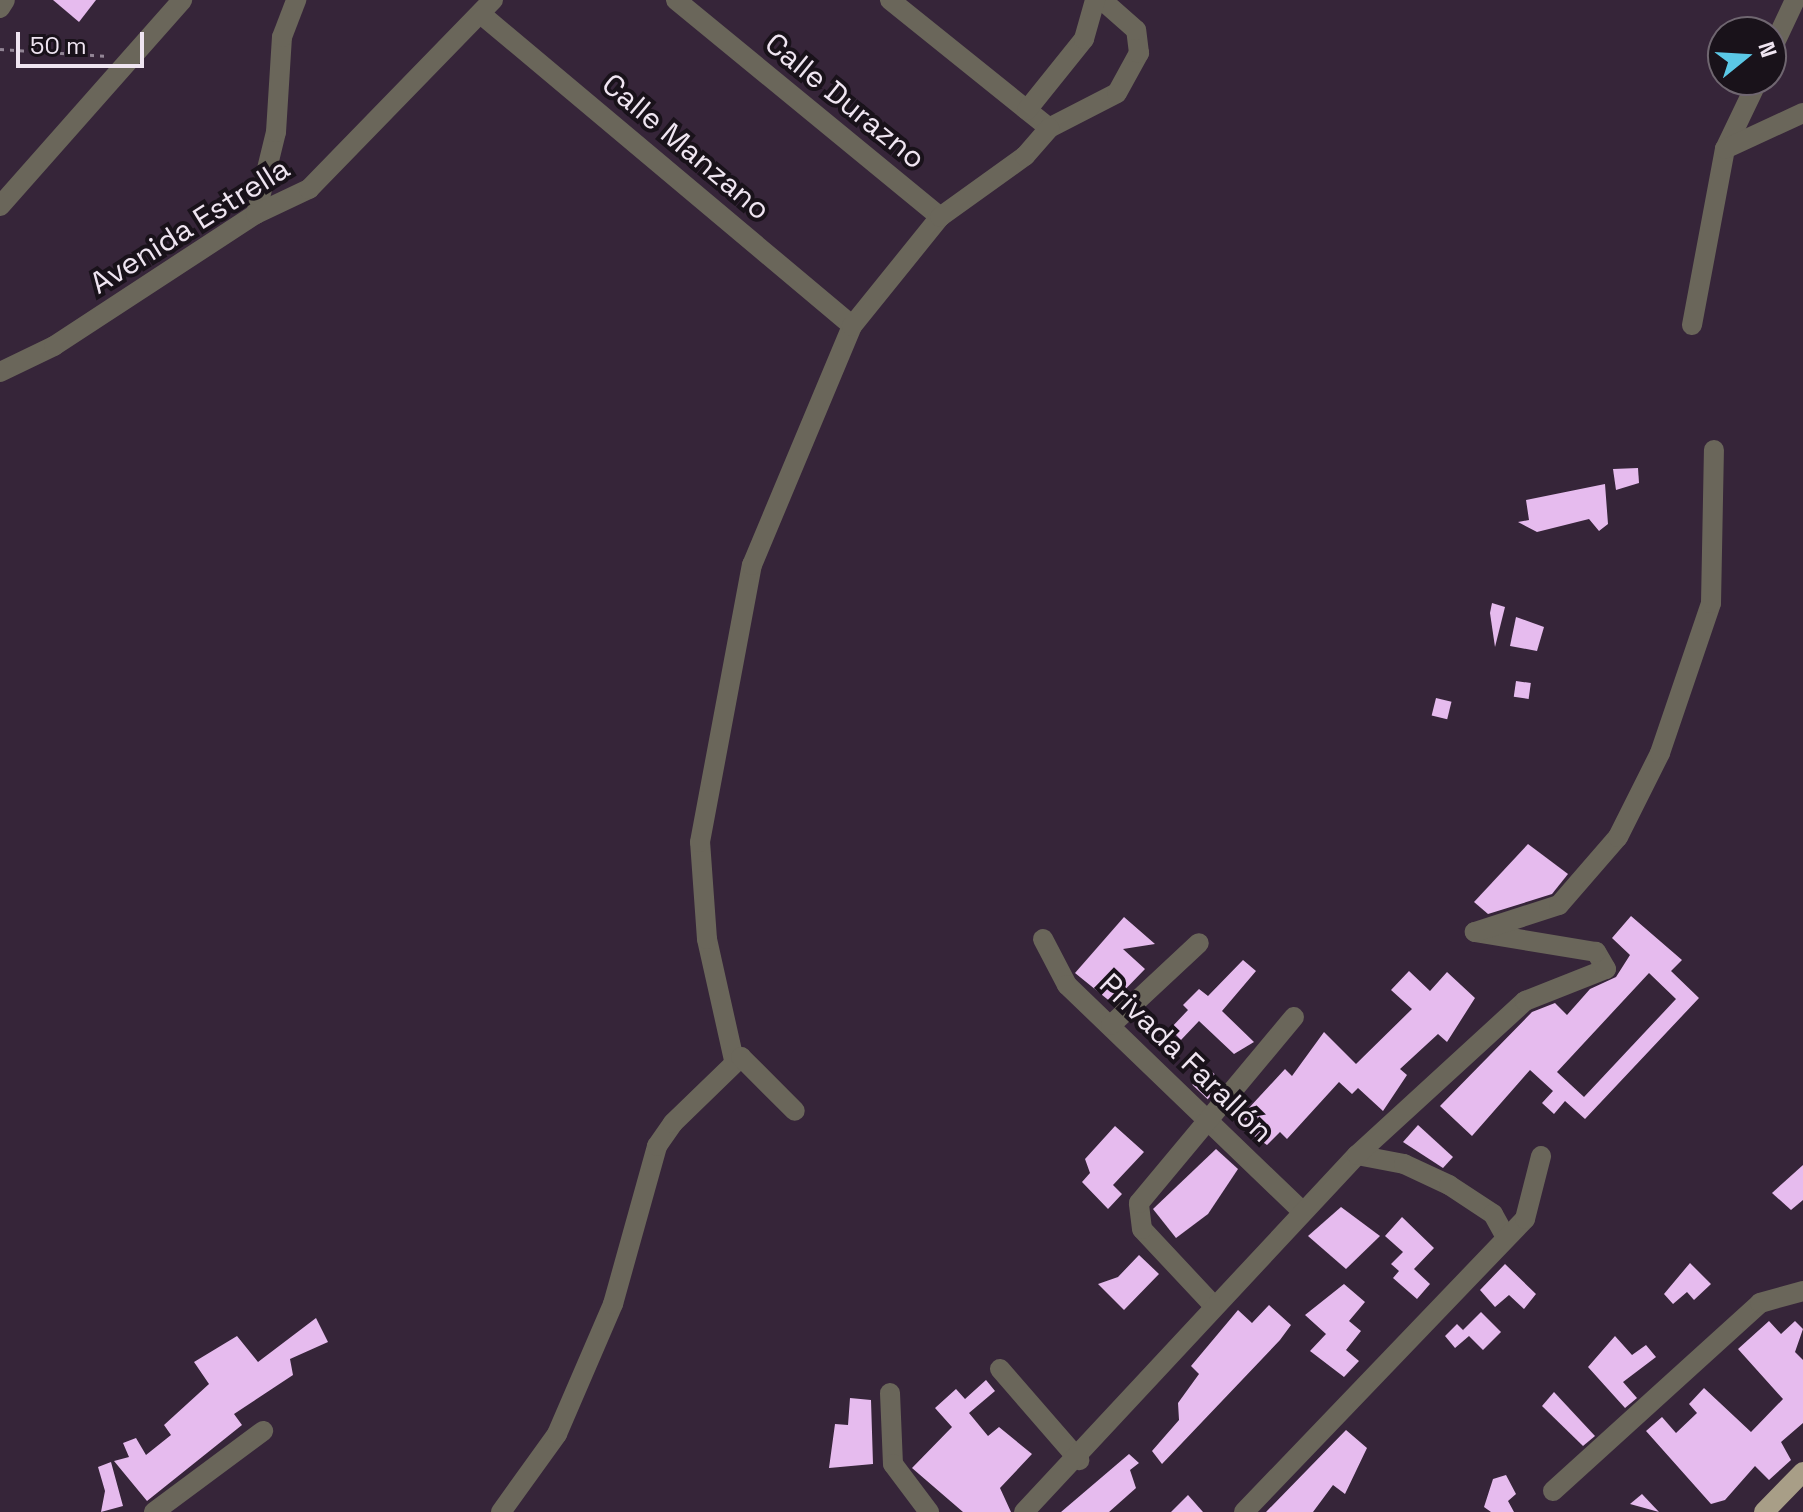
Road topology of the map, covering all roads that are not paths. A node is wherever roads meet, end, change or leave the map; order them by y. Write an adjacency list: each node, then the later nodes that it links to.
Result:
1 (5, 0): 9 (street)
2 (182, 0): 15 (street)
3 (296, 0): 16 (street)
4 (676, 0): 17 (street, Calle Durazno)
5 (890, 0): 11 (street)
6 (1095, 0): 11 (street)
7 (1102, 0): 13 (street)
8 (487, 7): 16 (street, Avenida Estrella); 19 (street, Calle Manzano)
9 (0, 8)
10 (1750, 96): 14 (street)
11 (1027, 110): 13 (street)
12 (1803, 113): 14 (street)
13 (1049, 128): 17 (street)
14 (1725, 149): 18 (street)
15 (0, 206)
16 (256, 214): 20 (street, Avenida Estrella)
17 (940, 217): 19 (street)
18 (1692, 325)
19 (852, 326): 26 (street)
20 (0, 372)
21 (1714, 450): 29 (street)
22 (1043, 939): 25 (street, Privada Farallón)
23 (1199, 943): 25 (street)
24 (1294, 1017): 28 (street)
25 (1111, 1025): 28 (street, Privada Farallón)
26 (734, 1060): 27 (street); 42 (street)
27 (795, 1111)
28 (1208, 1119): 31 (street, Privada Farallón); 34 (street)
29 (1357, 1155): 31 (street); 32 (street)
30 (1541, 1156): 32 (street)
31 (1302, 1211): 34 (street)
32 (1506, 1237): 45 (street)
33 (1803, 1291): 40 (street)
34 (1214, 1306): 38 (street)
35 (1000, 1369): 38 (street)
36 (890, 1393): 43 (street)
37 (263, 1431): 41 (street)
38 (1079, 1460): 44 (street)
39 (1803, 1472): 46 (main road)
40 (1553, 1491)
41 (154, 1512)
42 (501, 1512)
43 (929, 1512)
44 (1024, 1512)
45 (1244, 1512)
46 (1764, 1512)

